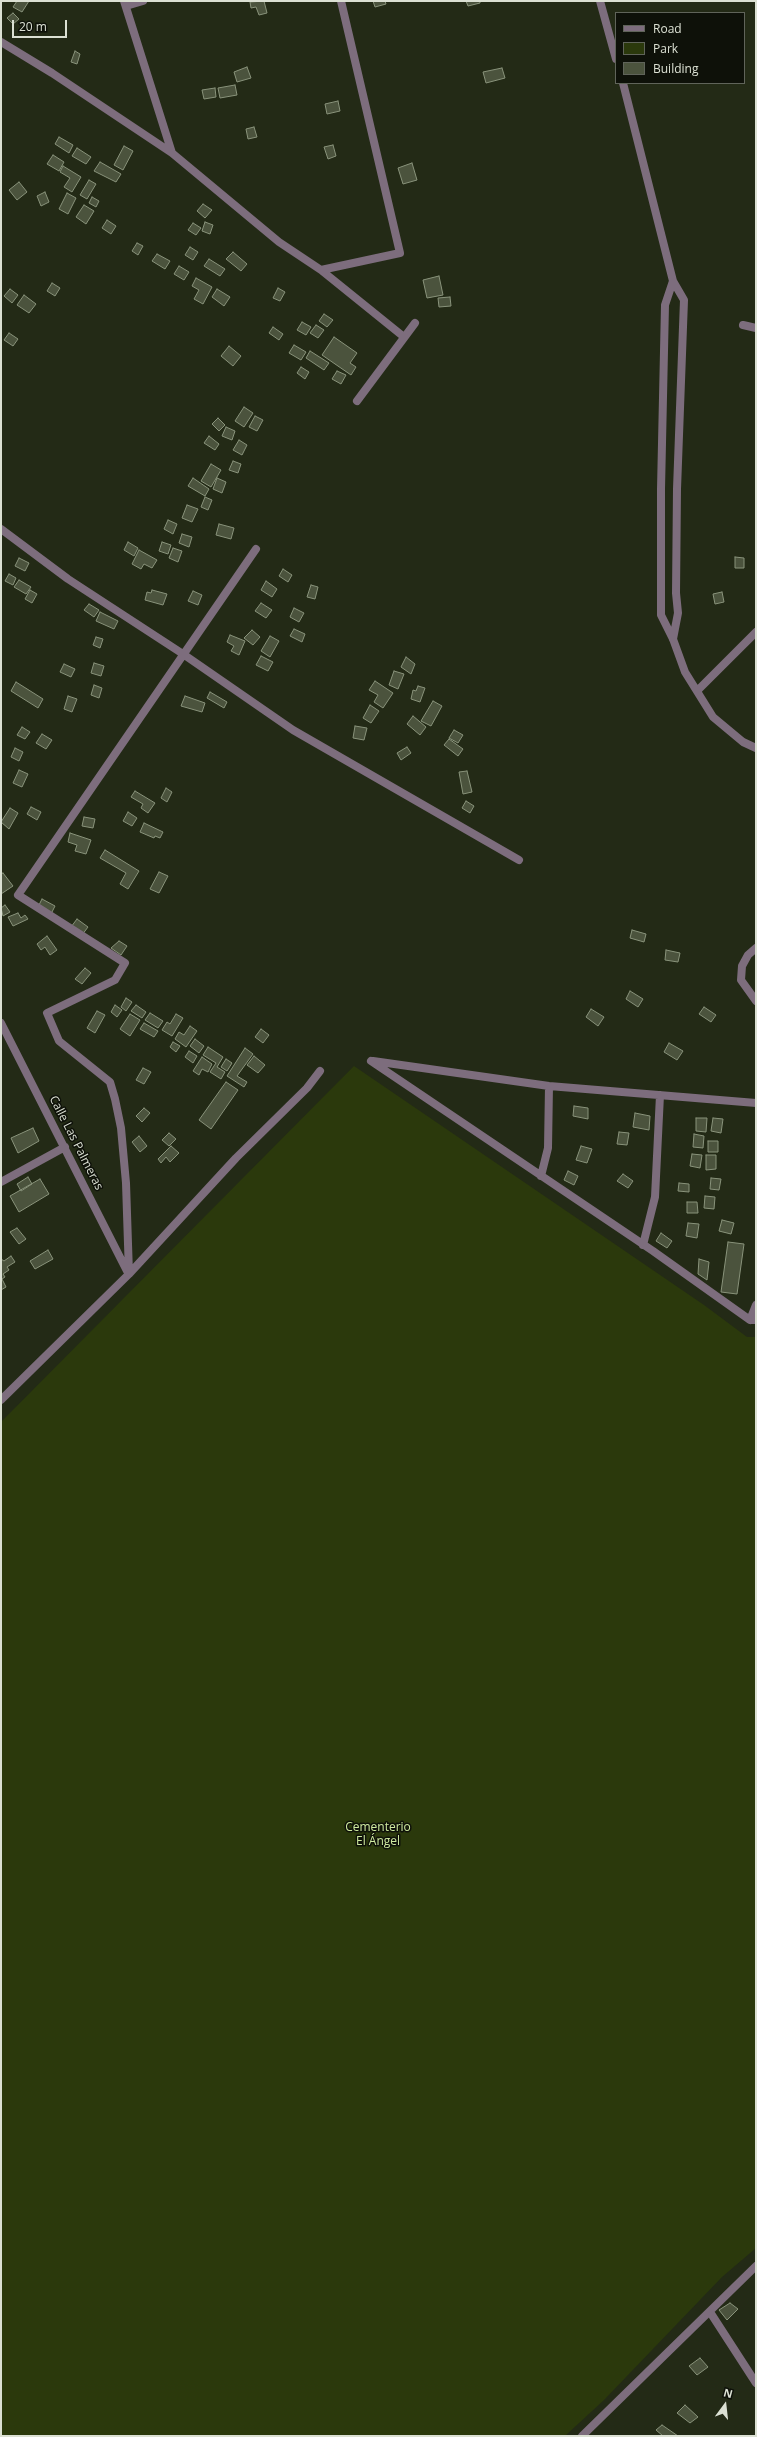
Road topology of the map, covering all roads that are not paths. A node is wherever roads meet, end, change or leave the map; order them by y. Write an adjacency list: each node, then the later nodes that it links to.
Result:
1 (143, 1): 4 (street)
2 (341, 1): 9 (street)
3 (600, 1): 6 (street)
4 (125, 3): 8 (street)
5 (1, 42): 8 (street)
6 (615, 55)
7 (622, 84): 10 (street)
8 (172, 153): 9 (street)
9 (321, 270): 14 (street)
10 (673, 281): 19 (street); 19 (street)
11 (415, 323): 14 (street)
12 (743, 325): 13 (street)
13 (756, 328)
14 (404, 337): 15 (street)
15 (357, 401)
16 (1, 529): 20 (street)
17 (256, 549): 20 (street)
18 (756, 632): 21 (street)
19 (673, 639): 21 (street)
20 (184, 654): 23 (street); 35 (street)
21 (698, 690): 22 (street)
22 (756, 748)
23 (519, 860)
24 (756, 948): 25 (street)
25 (756, 1001)
26 (1, 1023): 31 (street, Calle Las Palmeras)
27 (320, 1071): 35 (street)
28 (549, 1086): 29 (street); 32 (street); 32 (street)
29 (660, 1095): 30 (street); 34 (street)
30 (756, 1103)
31 (65, 1147): 33 (street); 35 (street, Calle Las Palmeras)
32 (541, 1176): 34 (street)
33 (1, 1182)
34 (643, 1245): 37 (street)
35 (129, 1274): 38 (street)
36 (756, 1305): 37 (street)
37 (753, 1320)
38 (1, 1400)
39 (756, 2266): 40 (street)
40 (710, 2312): 41 (street); 42 (street)
41 (756, 2383)
42 (582, 2436)

